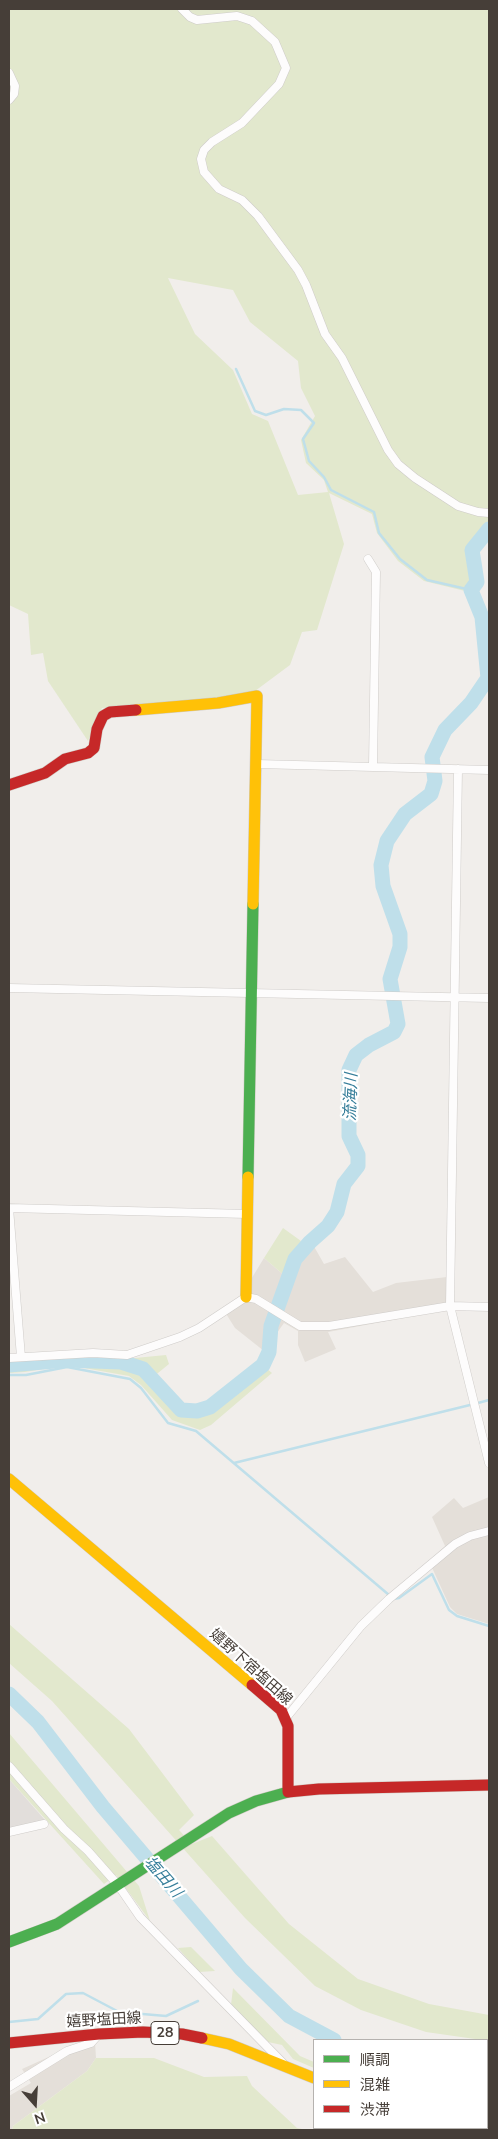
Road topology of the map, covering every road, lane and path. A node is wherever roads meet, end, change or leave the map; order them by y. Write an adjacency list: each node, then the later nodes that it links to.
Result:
1 (182, 9): 4 (street)
2 (9, 73): 3 (street)
3 (9, 100)
4 (489, 513)
5 (368, 559): 7 (street)
6 (257, 764): 7 (street); 10 (street); 12 (street)
7 (373, 766): 8 (street)
8 (458, 768): 9 (street); 13 (street)
9 (489, 770)
10 (9, 785)
11 (9, 988): 12 (street)
12 (252, 994): 13 (street); 16 (street)
13 (455, 998): 14 (street); 18 (street)
14 (489, 998)
15 (9, 1208): 16 (street); 20 (street)
16 (247, 1214): 17 (street)
17 (246, 1297): 18 (street); 20 (street)
18 (450, 1306): 19 (street); 22 (street)
19 (489, 1307)
20 (21, 1357): 21 (street)
21 (9, 1358)
22 (489, 1463)
23 (9, 1479): 25 (street, 嬉野下宿塩田線)
24 (489, 1531): 25 (street)
25 (286, 1718): 28 (street, 嬉野下宿塩田線)
26 (9, 1766): 31 (street)
27 (489, 1785): 28 (street)
28 (288, 1792): 31 (street)
29 (44, 1824): 30 (street)
30 (9, 1832)
31 (118, 1885): 32 (street); 35 (street)
32 (9, 1942)
33 (99, 2034): 34 (street, 嬉野塩田線 / 28); 35 (street, 嬉野塩田線 / 28); 37 (street)
34 (9, 2043)
35 (286, 2066): 36 (street, 嬉野塩田線 / 28)
36 (313, 2078)
37 (9, 2086)

